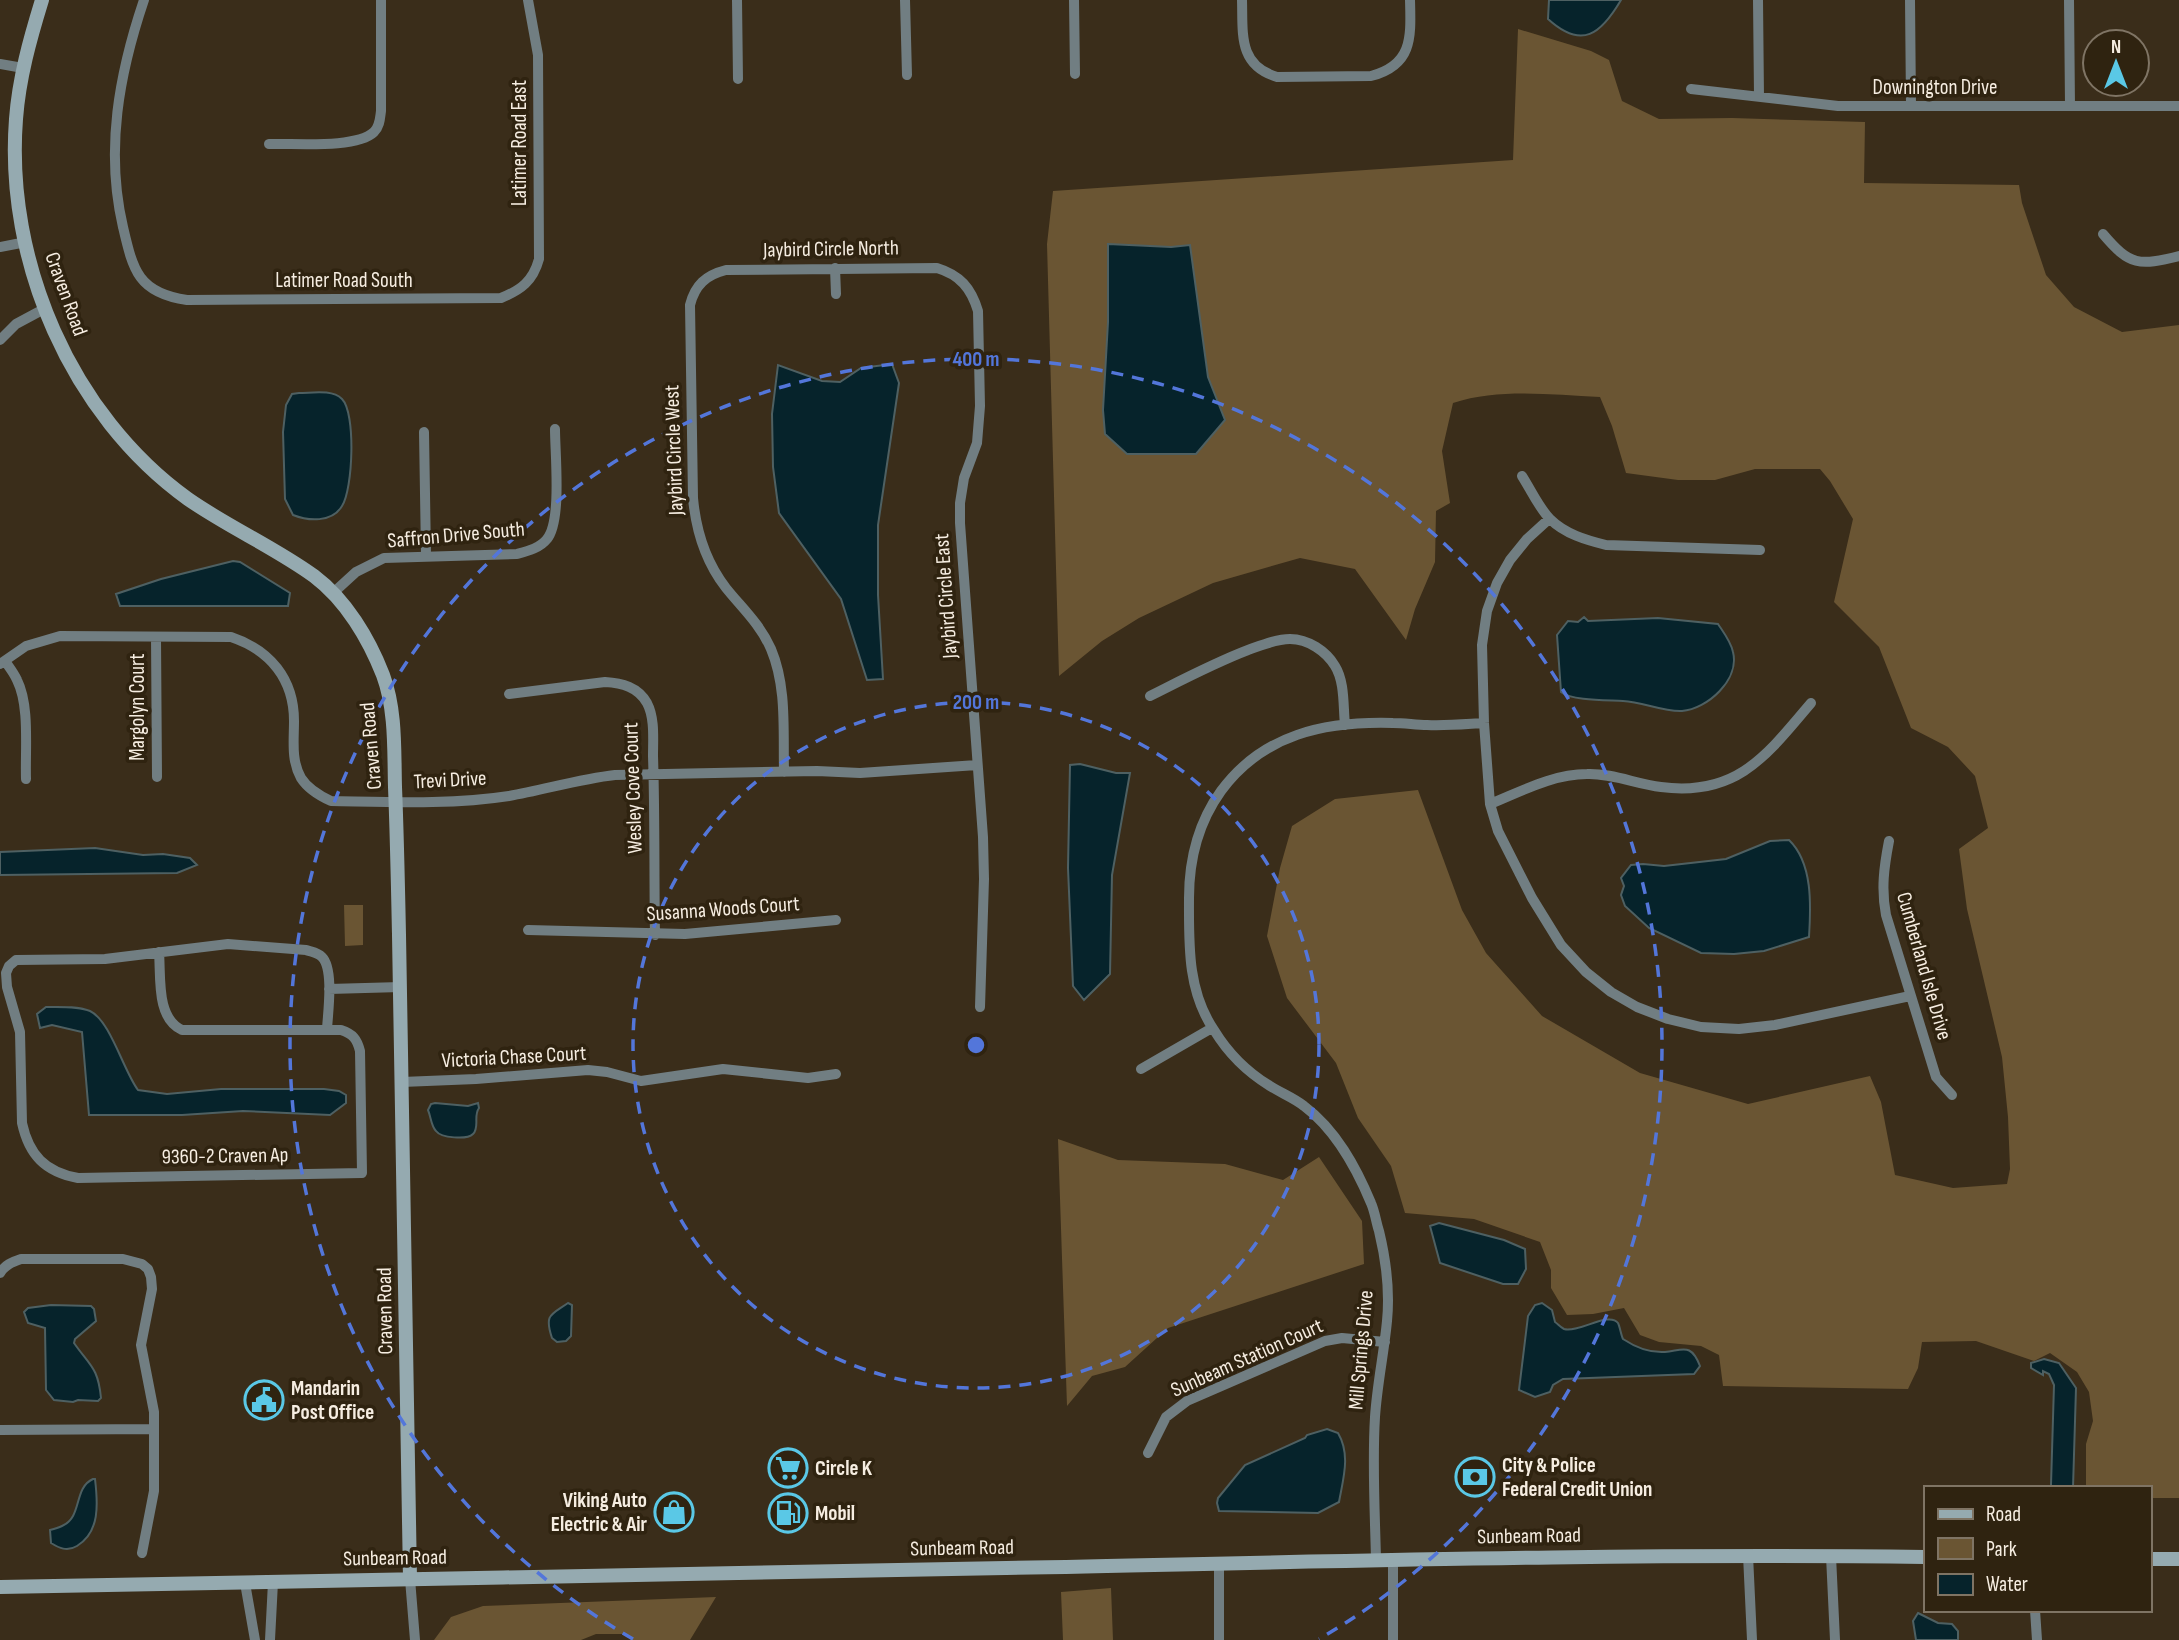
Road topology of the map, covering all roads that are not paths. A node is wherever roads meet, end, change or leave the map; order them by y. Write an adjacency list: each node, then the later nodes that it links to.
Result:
1 (42, 0): 14 (street, Craven Road)
2 (144, 0): 31 (street, Latimer Road South)
3 (381, 0): 23 (street)
4 (528, 0): 31 (street, Latimer Road East)
5 (737, 0): 17 (street)
6 (905, 0): 15 (street)
7 (1074, 0): 16 (street)
8 (1242, 0): 9 (street)
9 (1410, 0)
10 (1758, 0): 19 (street)
11 (1910, 0): 20 (street)
12 (2069, 0): 21 (street)
13 (0, 64): 14 (street)
14 (23, 68): 25 (street, Craven Road)
15 (907, 75)
16 (1075, 75)
17 (738, 79)
18 (1691, 89): 19 (street, Downington Drive)
19 (1759, 96): 20 (street, Downington Drive)
20 (1910, 106): 21 (street, Downington Drive)
21 (2070, 106): 22 (street, Downington Drive)
22 (2179, 106)
23 (269, 144)
24 (2103, 234): 27 (street)
25 (26, 242): 26 (street); 33 (street, Craven Road)
26 (0, 247)
27 (2179, 256)
28 (835, 268): 29 (street, Jaybird Circle North); 30 (street, Jaybird Circle North); 32 (street)
29 (957, 276): 49 (street, Jaybird Circle East)
30 (706, 277): 50 (street, Jaybird Circle West)
31 (527, 284)
32 (836, 294)
33 (44, 309): 34 (street); 41 (street, Craven Road)
34 (0, 340)
35 (555, 429): 40 (street, Saffron Drive South)
36 (424, 432): 40 (street)
37 (1522, 477): 38 (street)
38 (1549, 519): 39 (street); 47 (street)
39 (1760, 550)
40 (426, 555): 41 (street, Saffron Drive South)
41 (333, 593): 54 (street, Craven Road)
42 (156, 637): 43 (street, Trevi Drive); 52 (street, Margolyn Court); 54 (street, Trevi Drive)
43 (2, 663): 53 (street)
44 (509, 694): 51 (street, Wesley Cove Court)
45 (1150, 696): 48 (street)
46 (1811, 703): 55 (street)
47 (1484, 723): 48 (street, Mill Springs Drive); 55 (street)
48 (1345, 725): 65 (street, Mill Springs Drive)
49 (977, 765): 50 (street, Trevi Drive); 64 (street, Jaybird Circle East)
50 (784, 772): 51 (street, Trevi Drive)
51 (654, 773): 54 (street, Trevi Drive); 59 (street, Wesley Cove Court)
52 (157, 777)
53 (26, 779)
54 (396, 802): 61 (street, Craven Road)
55 (1490, 804): 63 (street)
56 (1889, 841): 63 (street, Cumberland Isle Drive)
57 (836, 920): 59 (street, Susanna Woods Court)
58 (528, 930): 59 (street, Susanna Woods Court)
59 (655, 935)
60 (159, 953): 62 (street, 9360-2 Craven Ap); 66 (street); 66 (street, 9360-2 Craven Ap)
61 (401, 987): 62 (street); 69 (street, Craven Road)
62 (329, 989): 66 (street, 9360-2 Craven Ap)
63 (1910, 996): 70 (street, Cumberland Isle Drive)
64 (980, 1007)
65 (1212, 1028): 67 (street); 72 (street, Mill Springs Drive)
66 (327, 1029)
67 (1141, 1069)
68 (836, 1074): 69 (street, Victoria Chase Court)
69 (402, 1082): 85 (street, Craven Road)
70 (1952, 1095)
71 (0, 1273): 73 (street)
72 (1385, 1342): 75 (street, Sunbeam Station Court); 83 (street, Mill Springs Drive)
73 (154, 1429): 74 (street); 76 (street)
74 (0, 1430)
75 (1148, 1453)
76 (142, 1553)
77 (1748, 1555): 78 (street, Sunbeam Road); 80 (street, Sunbeam Road); 95 (street)
78 (1831, 1556): 79 (street, Sunbeam Road); 96 (street)
79 (1924, 1557)
80 (1393, 1559): 83 (street, Sunbeam Road); 94 (street)
81 (2151, 1559): 82 (street)
82 (2179, 1559)
83 (1376, 1560): 84 (street, Sunbeam Road)
84 (1219, 1563): 85 (street, Sunbeam Road); 93 (street)
85 (410, 1579): 86 (street, Sunbeam Road); 92 (street, Craven Road)
86 (273, 1582): 87 (street, Sunbeam Road); 91 (street)
87 (245, 1583): 88 (street, Sunbeam Road); 90 (street)
88 (0, 1587)
89 (2035, 1612): 97 (street)
90 (255, 1640)
91 (270, 1640)
92 (415, 1640)
93 (1219, 1640)
94 (1393, 1640)
95 (1752, 1640)
96 (1835, 1640)
97 (2037, 1640)

